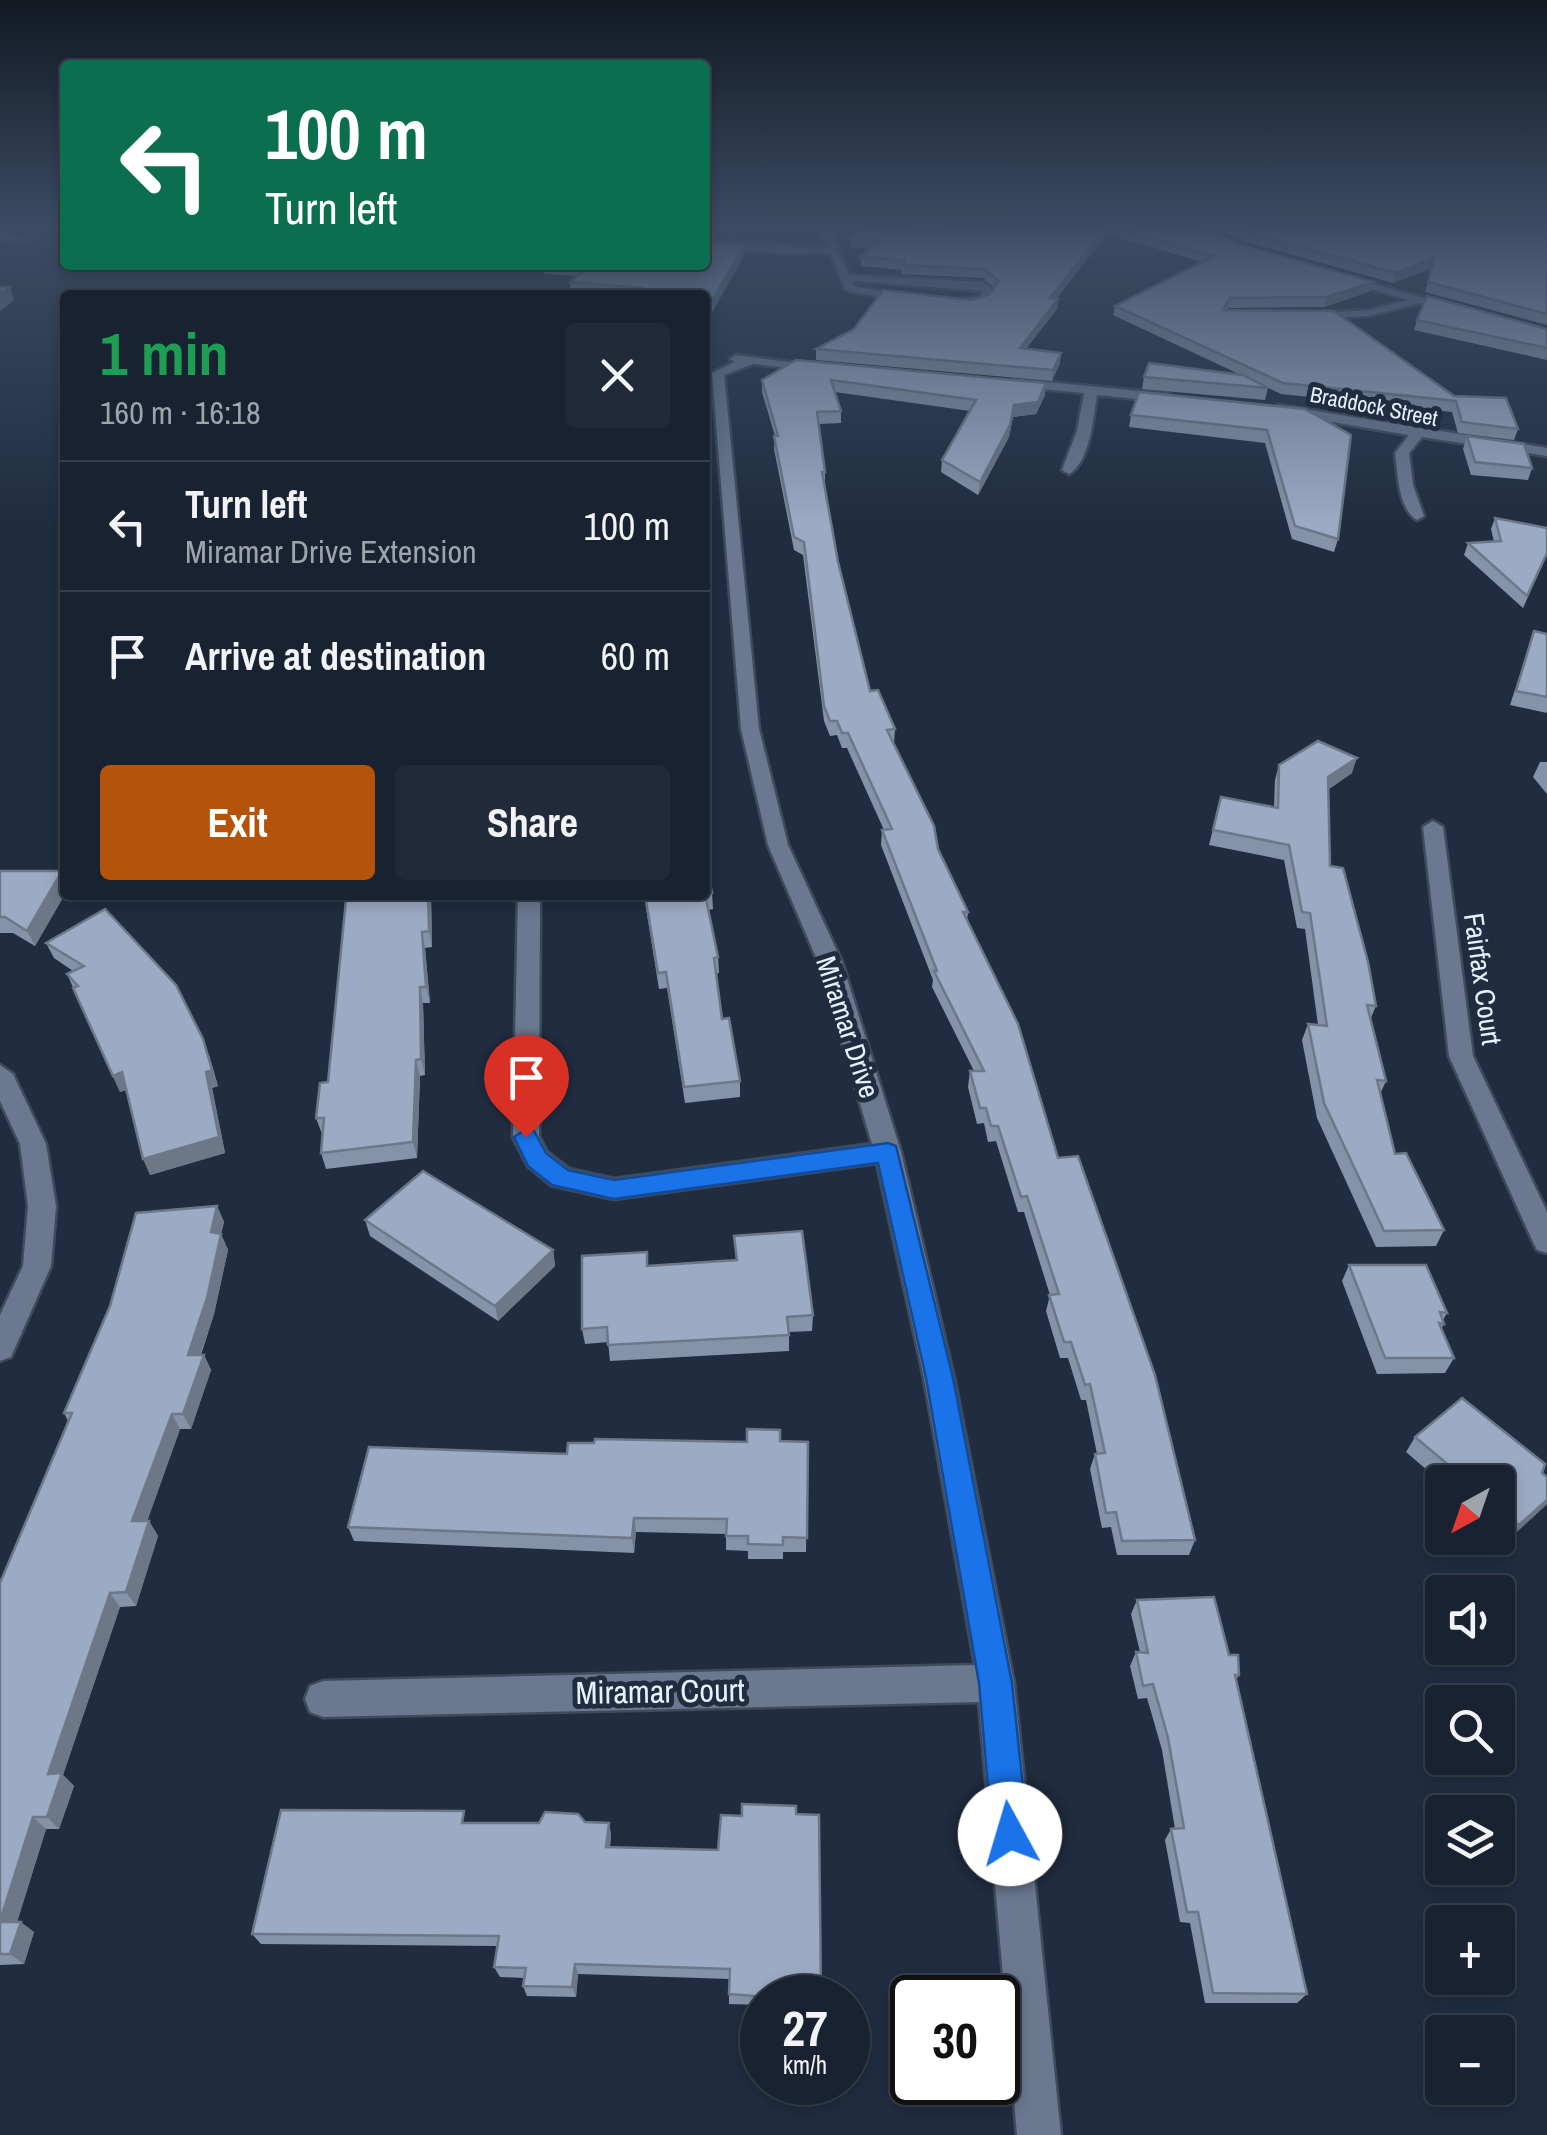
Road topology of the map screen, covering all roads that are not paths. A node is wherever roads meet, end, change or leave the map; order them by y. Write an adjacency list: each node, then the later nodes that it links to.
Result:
1 (716, 356): 2 (street)
2 (750, 361): 3 (street); 15 (street, Miramar Drive)
3 (832, 368)
4 (997, 382): 5 (street)
5 (1091, 390): 6 (street); 10 (street)
6 (1179, 399)
7 (1270, 408): 8 (street, Braddock Street)
8 (1416, 434): 9 (street, Braddock Street); 11 (street)
9 (1547, 452)
10 (1068, 470)
11 (1417, 516)
12 (1433, 828): 16 (street, Fairfax Court)
13 (529, 900): 15 (street)
14 (0, 1074): 17 (street)
15 (888, 1152): 18 (street, Miramar Drive)
16 (1547, 1242)
17 (0, 1348)
18 (996, 1683): 19 (street, Miramar Court); 20 (street, Miramar Drive)
19 (324, 1699)
20 (1039, 2135)

